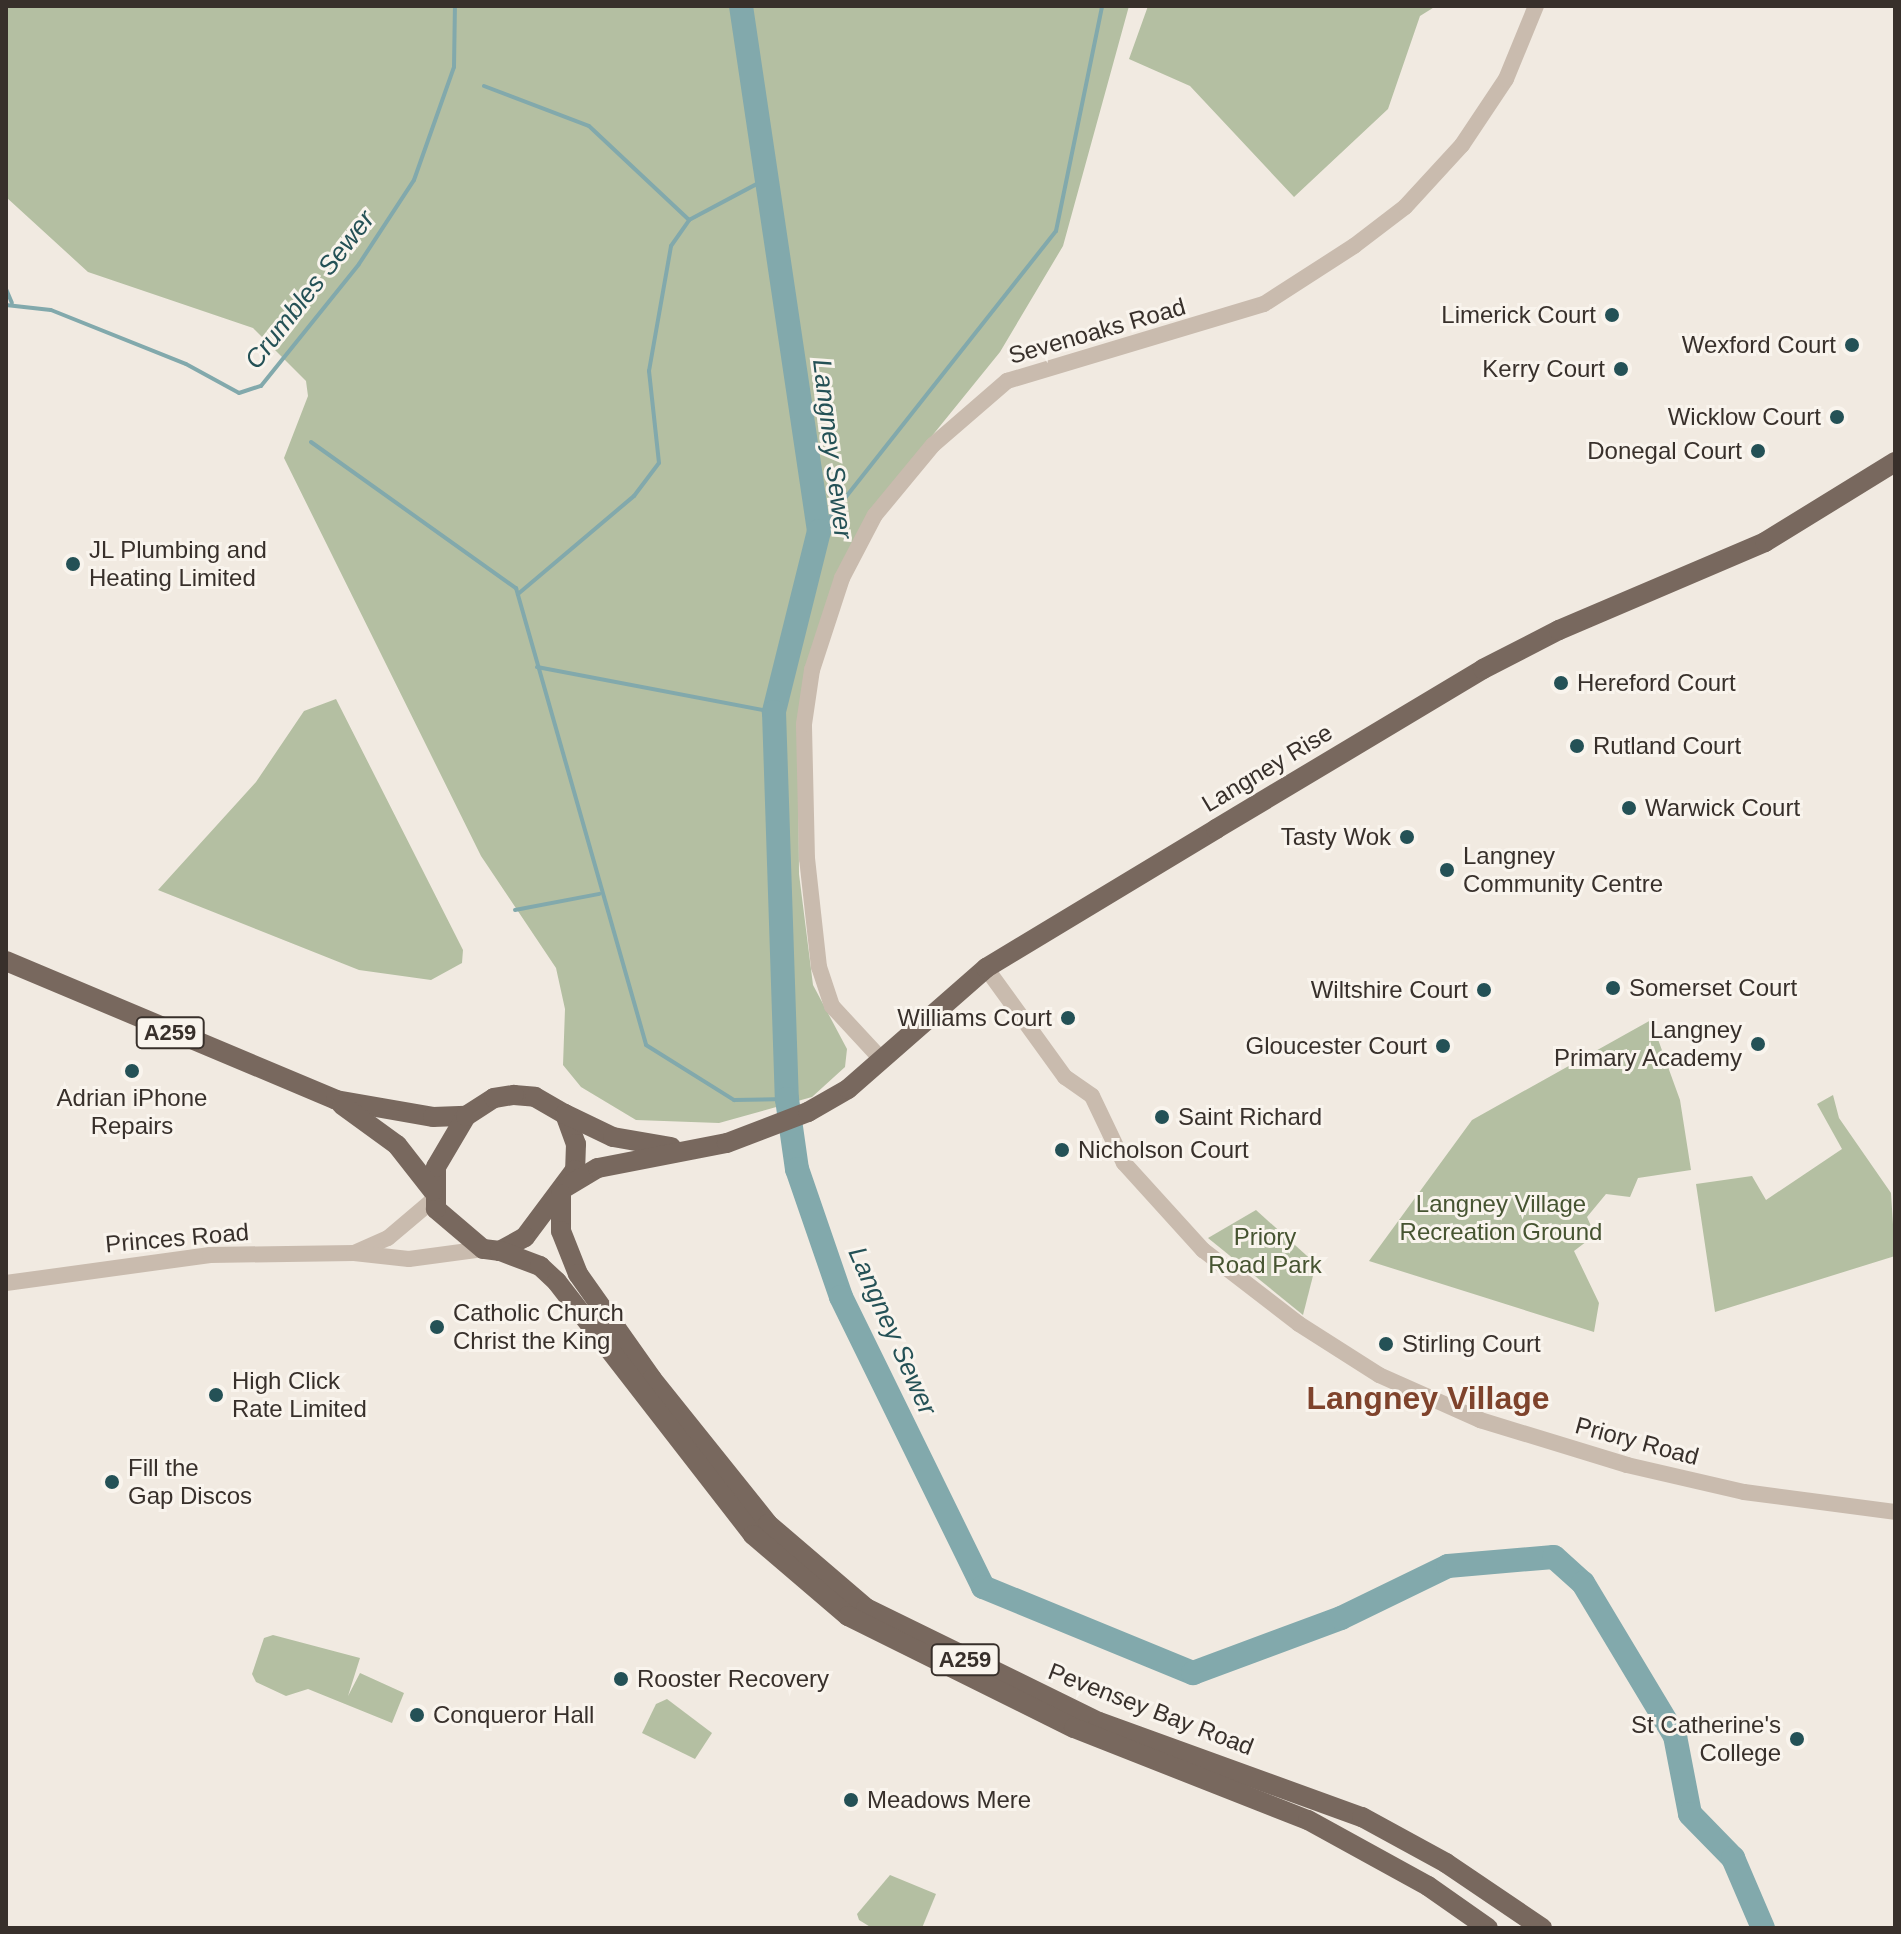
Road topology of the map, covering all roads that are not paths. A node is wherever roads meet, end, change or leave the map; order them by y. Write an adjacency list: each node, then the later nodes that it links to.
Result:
1 (1536, 6): 5 (street, Sevenoaks Road)
2 (1895, 462): 4 (main road, Langney Rise)
3 (6, 961): 6 (main road, A259)
4 (986, 968): 5 (main road, Langney Rise); 15 (street, Priory Road)
5 (882, 1060): 9 (main road, Langney Rise)
6 (336, 1100): 8 (main road, A259); 11 (main road, A259)
7 (565, 1114): 8 (main road); 9 (main road, Langney Rise); 10 (main road)
8 (466, 1116): 11 (main road)
9 (689, 1149): 10 (main road, Langney Rise)
10 (564, 1191): 12 (main road); 17 (main road, Pevensey Bay Road / A259)
11 (433, 1196): 12 (main road); 13 (street, Princes Road)
12 (491, 1250): 13 (street, Princes Road); 16 (main road, Pevensey Bay Road / A259)
13 (354, 1253): 14 (street, Princes Road)
14 (6, 1283)
15 (1895, 1512)
16 (1488, 1928)
17 (1542, 1928)

